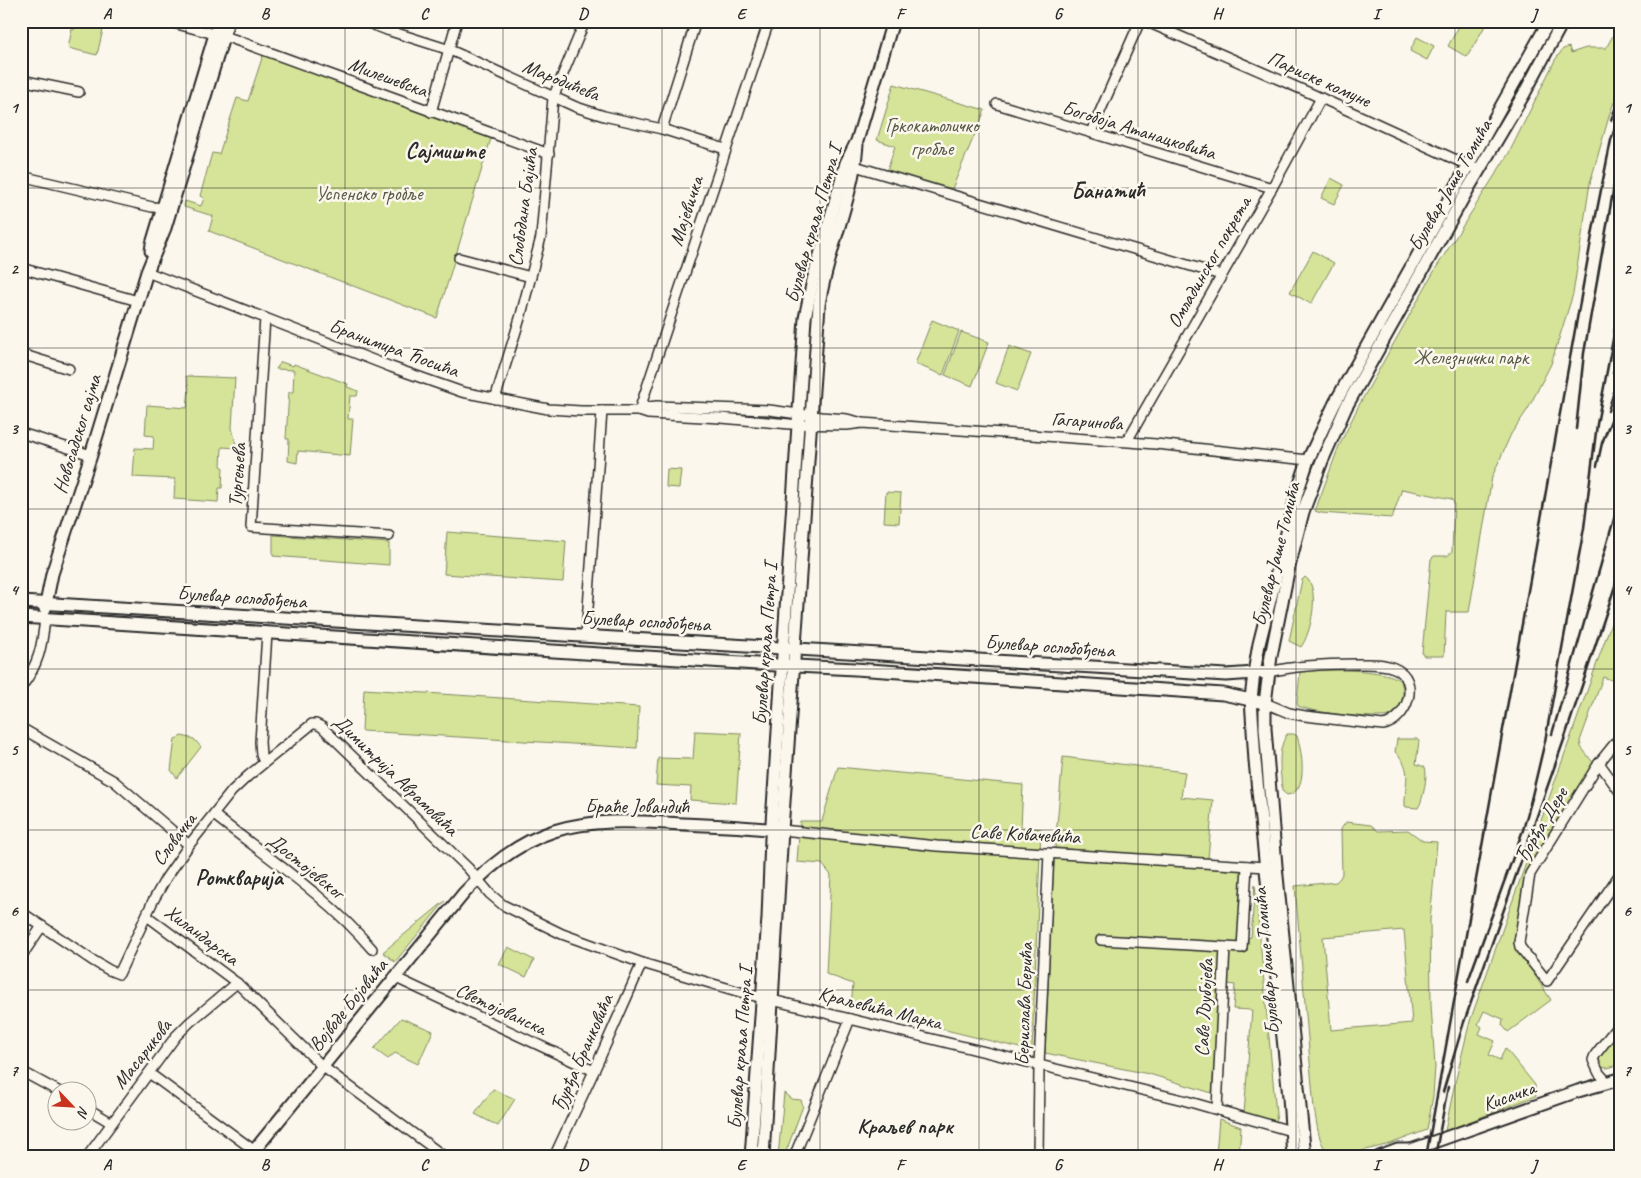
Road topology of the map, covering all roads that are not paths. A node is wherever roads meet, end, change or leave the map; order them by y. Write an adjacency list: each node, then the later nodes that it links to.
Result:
1 (166, 21): 15 (street, Милешевска)
2 (220, 21): 15 (main road, Новосадског сајма)
3 (228, 21): 15 (main road, Новосадског сајма)
4 (364, 21): 14 (street, Мародићева)
5 (457, 21): 16 (street)
6 (585, 21): 19 (street, Слободана Бајића)
7 (696, 21): 23 (street)
8 (769, 21): 26 (street, Мајевичка)
9 (893, 21): 25 (main road, Булевар краља Петра I)
10 (1140, 21): 24 (street)
11 (1145, 21): 20 (street, Париске комуне)
12 (1549, 21): 29 (main road, Булевар Јаше Томића)
13 (1563, 21): 29 (main road, Булевар Јаше Томића)
14 (389, 26): 16 (street, Мародићева)
15 (220, 35): 22 (street, Милешевска); 32 (main road, Новосадског сајма)
16 (450, 50): 19 (street, Мародићева); 22 (street)
17 (21, 80): 18 (street)
18 (79, 92)
19 (553, 98): 23 (street, Мародићева); 27 (street, Слободана Бајића)
20 (1321, 98): 29 (street, Париске комуне); 31 (street, Омладинског покрета)
21 (997, 104): 24 (street, Богобоја Атанацковића)
22 (431, 112): 27 (street, Милешевска)
23 (662, 129): 26 (street, Мародићева)
24 (1091, 132): 31 (street, Богобоја Атанацковића)
25 (857, 141): 28 (main road, Булевар краља Петра I); 45 (main road, Булевар краља Петра I)
26 (725, 149): 44 (street, Мајевичка)
27 (549, 154): 37 (street, Слободана Бајића)
28 (856, 166): 36 (street); 46 (main road, Булевар краља Петра I)
29 (1474, 167): 50 (main road, Булевар Јаше Томића); 61 (main road, Булевар Јаше Томића)
30 (21, 176): 32 (street)
31 (1272, 188): 36 (street, Омладинског покрета)
32 (167, 208): 34 (main road, Новосадског сајма)
33 (459, 258): 37 (street)
34 (149, 266): 38 (main road, Новосадског сајма); 39 (street, Бранимира Ћосића)
35 (21, 268): 38 (street)
36 (1221, 276): 48 (street, Омладинског покрета)
37 (531, 277): 42 (street, Слободана Бајића)
38 (138, 301): 49 (main road, Новосадског сајма)
39 (265, 318): 42 (street, Бранимира Ћосића); 51 (street, Тургењева)
40 (21, 354): 41 (street)
41 (69, 369)
42 (495, 399): 43 (street, Бранимира Ћосића)
43 (602, 411): 44 (street, Бранимира Ћосића); 57 (street)
44 (638, 411): 45 (street, Бранимира Ћосића)
45 (798, 419): 46 (street, Гагаринова); 58 (main road, Булевар краља Петра I)
46 (811, 420): 48 (street, Гагаринова); 59 (main road, Булевар краља Петра I)
47 (21, 433): 49 (street)
48 (1127, 441): 50 (street, Гагаринова)
49 (91, 455): 53 (main road, Новосадског сајма)
50 (1308, 460): 62 (main road, Булевар Јаше Томића)
51 (389, 536)
52 (21, 602): 53 (main road, Булевар ослобођења)
53 (46, 604): 55 (main road, Новосадског сајма); 57 (main road, Булевар ослобођења)
54 (21, 617): 55 (main road, Булевар ослобођења)
55 (45, 619): 56 (main road, Булевар ослобођења); 63 (street)
56 (267, 633): 60 (main road, Булевар ослобођења); 69 (street, Булевар ослобођења)
57 (586, 636): 58 (main road, Булевар ослобођења)
58 (783, 648): 59 (main road, Булевар ослобођења); 60 (main road, Булевар краља Петра I)
59 (795, 649): 60 (main road, Булевар краља Петра I); 62 (main road, Булевар ослобођења)
60 (788, 666): 64 (main road, Булевар ослобођења); 73 (main road, Булевар краља Петра I)
61 (1269, 672): 62 (main road, Булевар ослобођења); 65 (main road, Булевар Јаше Томића); 65 (street)
62 (1254, 673): 64 (main road, Булевар Јаше Томића)
63 (21, 687)
64 (1251, 699): 65 (main road, Булевар ослобођења); 77 (main road, Булевар Јаше Томића)
65 (1264, 703): 115 (main road, Булевар Јаше Томића)
66 (21, 728): 74 (street)
67 (1620, 737): 70 (street, Ђорђа Дере)
68 (287, 745): 69 (street, Словачка); 79 (street, Димитрија Аврамовића)
69 (264, 762): 72 (street, Словачка)
70 (1599, 763): 71 (street); 78 (street, Ђорђа Дере)
71 (1620, 792)
72 (214, 815): 74 (street, Словачка); 85 (street, Достојевског)
73 (777, 830): 75 (street, Саве Ковачевића); 79 (main road, Браће Јовандић); 90 (main road, Булевар краља Петра I)
74 (189, 845): 81 (street, Словачка)
75 (1049, 853): 76 (street, Саве Ковачевића); 93 (street, Берислава Берића)
76 (1247, 866): 77 (street, Саве Ковачевића); 84 (street, Саве Љубојева)
77 (1266, 867): 104 (main road, Булевар Јаше Томића)
78 (1620, 874)
79 (477, 879): 87 (street, Краљевића Марка); 88 (main road, Војводе Бојовића)
80 (21, 912): 82 (street)
81 (145, 920): 82 (street, Словачка); 89 (street, Хиландарска)
82 (42, 926): 86 (street)
83 (1101, 940): 84 (street)
84 (1225, 947): 101 (street, Саве Љубојева)
85 (372, 949)
86 (21, 956)
87 (642, 963): 90 (street, Краљевића Марка); 96 (street, Ђурђа Бранковића)
88 (394, 977): 94 (main road, Војводе Бојовића); 96 (street, Светојованска)
89 (237, 983): 94 (street, Хиландарска); 97 (street, Масарикова)
90 (767, 999): 91 (street, Краљевића Марка); 110 (main road, Булевар краља Петра I); 111 (main road, Булевар краља Петра I)
91 (850, 1018): 93 (street, Краљевића Марка); 112 (street)
92 (1620, 1023): 99 (street)
93 (1039, 1065): 101 (street, Краљевића Марка); 113 (street, Берислава Берића)
94 (322, 1066): 106 (main road, Војводе Бојовића); 108 (street, Хиландарска)
95 (21, 1071): 100 (street)
96 (594, 1071): 109 (street, Ђурђа Бранковића)
97 (149, 1073): 103 (street, Масарикова); 106 (street)
98 (1620, 1079): 99 (main road, Кисачка)
99 (1607, 1082): 105 (main road, Кисачка)
100 (48, 1086)
101 (1217, 1109): 104 (street, Краљевића Марка)
102 (98, 1115): 103 (street)
103 (112, 1123): 107 (street, Масарикова)
104 (1291, 1131): 114 (main road, Булевар Јаше Томића)
105 (1407, 1153): 116 (main road, Кисачка)
106 (256, 1155)
107 (87, 1157)
108 (445, 1157)
109 (554, 1157)
110 (751, 1157)
111 (762, 1157)
112 (794, 1157)
113 (1038, 1157)
114 (1293, 1157)
115 (1305, 1157)
116 (1378, 1157)

